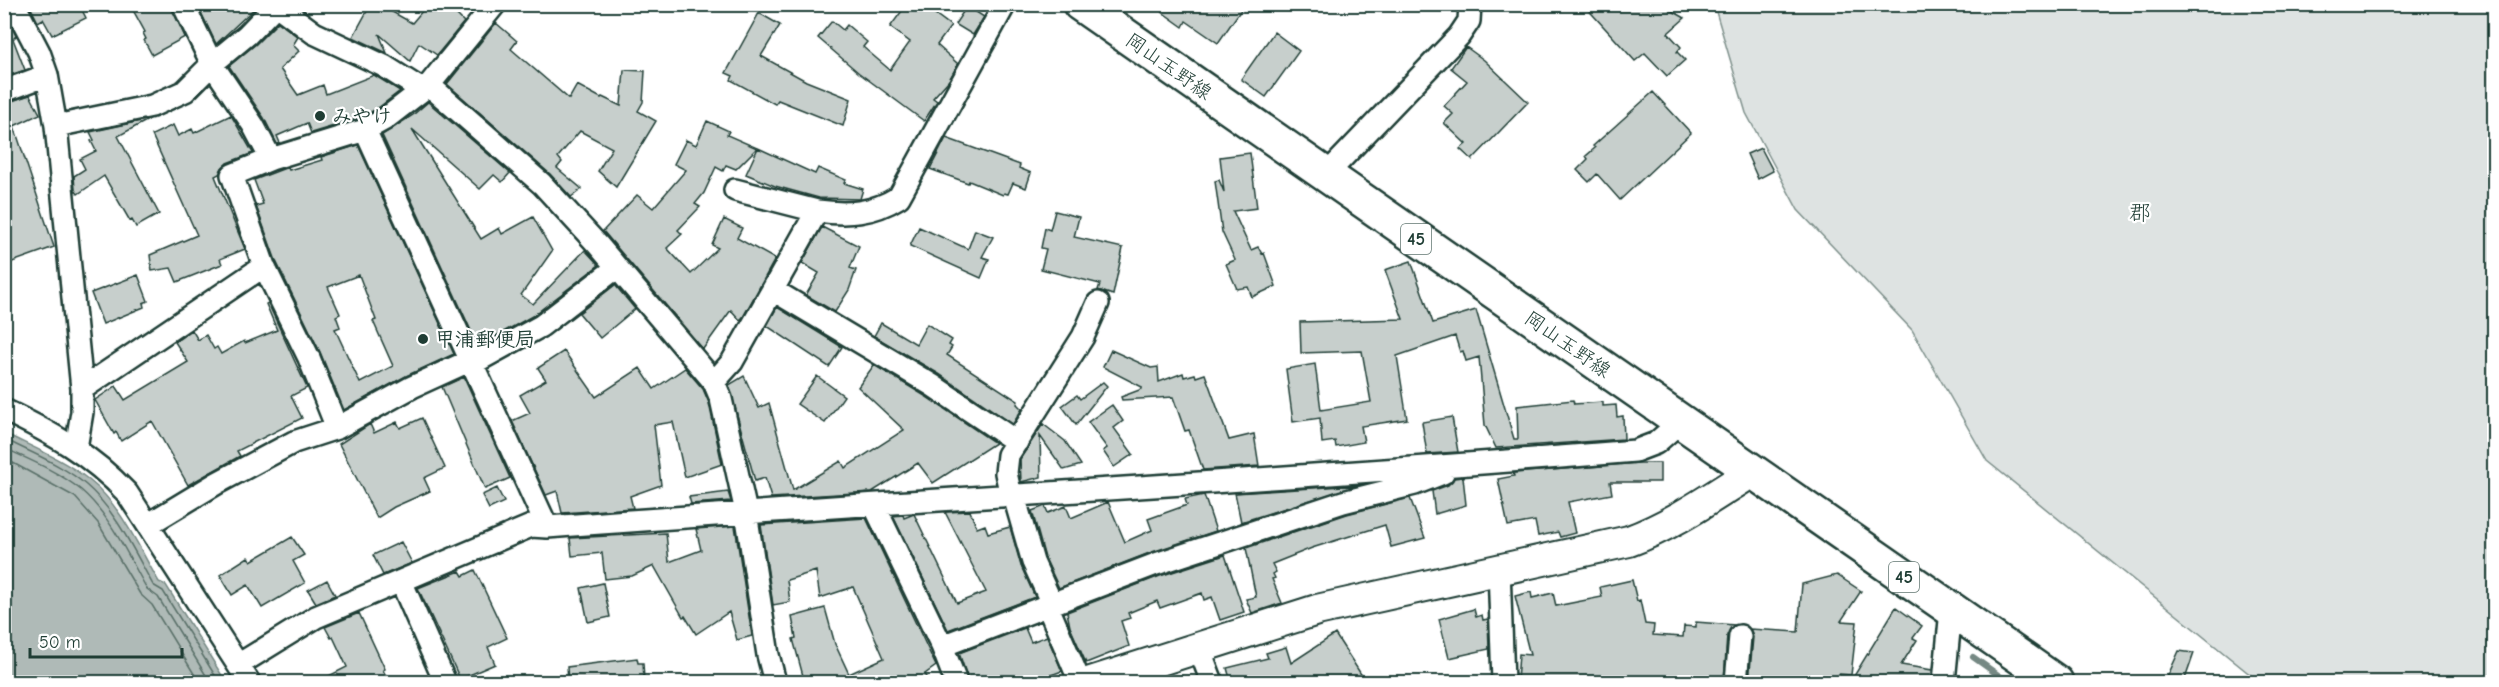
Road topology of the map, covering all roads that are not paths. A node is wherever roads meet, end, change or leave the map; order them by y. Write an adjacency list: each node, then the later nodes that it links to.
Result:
1 (14, 4): 9 (street)
2 (183, 4): 8 (street)
3 (495, 4): 10 (street)
4 (1005, 4): 17 (street)
5 (1080, 4): 15 (main road, 岡山玉野線 / 45)
6 (1470, 4): 15 (street)
7 (275, 5): 8 (street); 10 (street)
8 (212, 64): 12 (street); 14 (street)
9 (47, 75): 11 (street); 12 (street)
10 (426, 87): 13 (street); 19 (street)
11 (4, 91)
12 (56, 126): 24 (street)
13 (365, 130): 14 (street); 22 (street)
14 (271, 159): 18 (street)
15 (1325, 176): 26 (main road, 岡山玉野線 / 45)
16 (735, 190): 17 (street)
17 (817, 211): 20 (street)
18 (264, 266): 24 (street); 27 (street)
19 (616, 268): 22 (street); 23 (street)
20 (773, 291): 23 (street); 28 (street)
21 (1098, 303): 28 (street)
22 (470, 361): 27 (street); 36 (street)
23 (714, 382): 34 (street)
24 (82, 389): 29 (street)
25 (4, 410): 29 (street)
26 (1680, 422): 30 (street); 31 (main road, 岡山玉野線 / 45)
27 (337, 428): 35 (street)
28 (1017, 442): 32 (street)
29 (76, 448): 35 (street)
30 (1460, 465): 32 (street); 39 (street)
31 (1752, 472): 37 (street); 40 (main road, 岡山玉野線 / 45)
32 (1012, 496): 33 (street); 39 (street)
33 (874, 505): 34 (street); 42 (street)
34 (746, 512): 36 (street); 46 (street)
35 (149, 524): 44 (street)
36 (547, 527): 38 (street)
37 (1499, 568): 43 (street); 50 (street)
38 (401, 581): 44 (street); 45 (street)
39 (1051, 607): 42 (street); 48 (street)
40 (1951, 610): 52 (street); 53 (main road, 岡山玉野線 / 45)
41 (1740, 636): 51 (street)
42 (942, 646): 47 (street)
43 (1199, 648): 48 (street); 49 (street)
44 (244, 674)
45 (445, 682)
46 (775, 682)
47 (956, 682)
48 (1093, 682)
49 (1212, 682)
50 (1503, 682)
51 (1736, 682)
52 (1944, 682)
53 (2056, 682)

